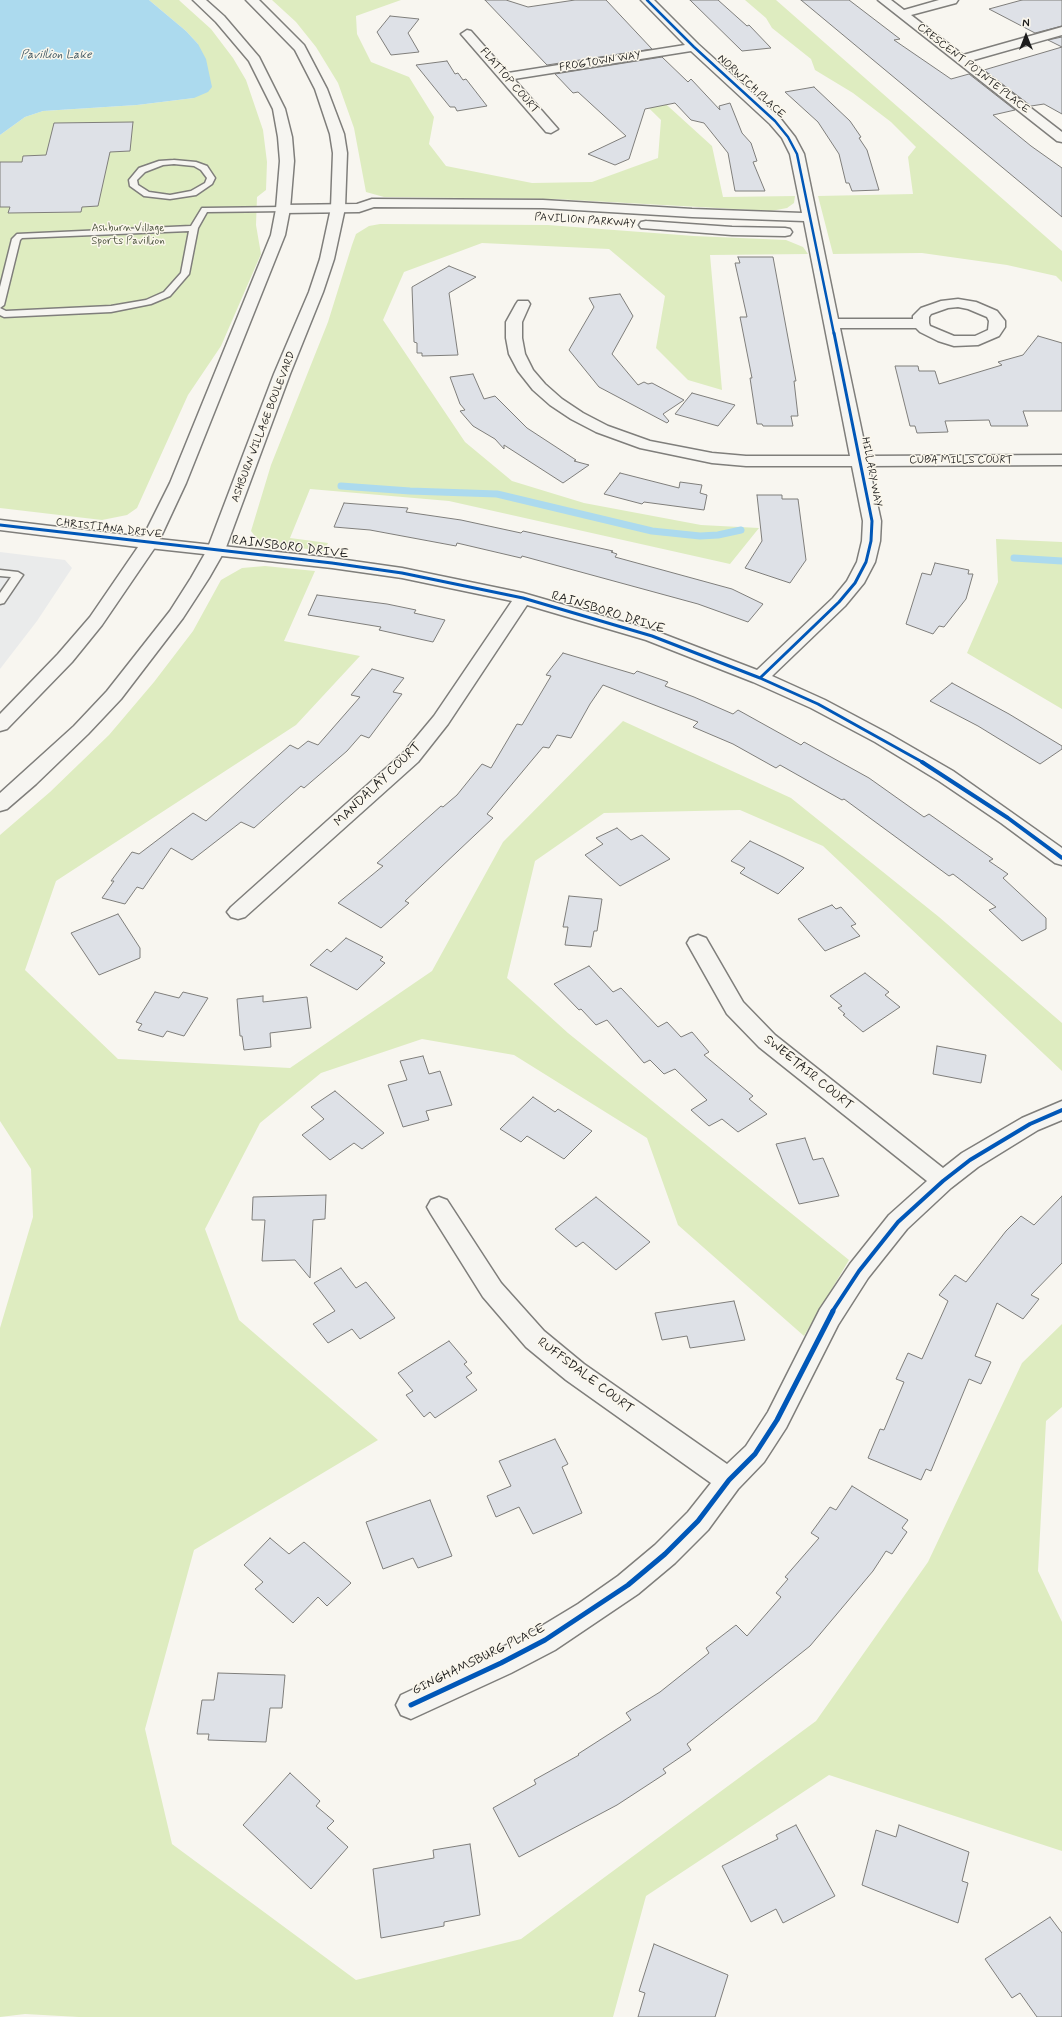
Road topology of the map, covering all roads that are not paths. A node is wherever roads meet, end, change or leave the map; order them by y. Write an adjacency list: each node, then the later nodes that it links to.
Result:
1 (199, 0): 17 (street)
2 (252, 0): 15 (street, ASHBURN VILLAGE BOULEVARD)
3 (647, 0): 9 (street, NORWICH PLACE)
4 (884, 0): 6 (street, CRESCENT POINTE PLACE)
5 (952, 0): 6 (street)
6 (902, 14): 10 (street, CRESCENT POINTE PLACE)
7 (1062, 31): 10 (street)
8 (467, 34): 11 (street, FLATTOP COURT)
9 (694, 47): 11 (street, FROGTOWN WAY); 20 (street, NORWICH PLACE)
10 (962, 59): 13 (street, CRESCENT POINTE PLACE)
11 (506, 77): 12 (street, FLATTOP COURT)
12 (551, 129)
13 (1062, 138)
14 (196, 202): 14 (lane); 17 (lane); 21 (lane)
15 (338, 208): 16 (street, PAVILION PARKWAY); 17 (street, PAVILION PARKWAY); 31 (street, ASHBURN VILLAGE BOULEVARD)
16 (359, 208): 18 (street, PAVILION PARKWAY); 20 (street, PAVILION PARKWAY)
17 (283, 209): 30 (street)
18 (618, 222)
19 (633, 224): 20 (street, PAVILION PARKWAY)
20 (811, 225): 26 (street, HILLARY WAY)
21 (194, 228): 23 (lane); 24 (lane)
22 (523, 304): 28 (street, CUBA MILLS COURT)
23 (0, 305)
24 (0, 311)
25 (921, 323): 26 (street)
26 (831, 324): 28 (street, HILLARY WAY)
27 (1062, 460): 28 (street, CUBA MILLS COURT)
28 (860, 462): 35 (street, HILLARY WAY)
29 (0, 525): 30 (street, CHRISTIANA DRIVE)
30 (149, 543): 31 (street, CHRISTIANA DRIVE); 36 (street)
31 (216, 550): 33 (street, RAINSBORO DRIVE); 37 (street, ASHBURN VILLAGE BOULEVARD)
32 (0, 573): 34 (lane)
33 (523, 598): 35 (street, RAINSBORO DRIVE); 39 (street, MANDALAY COURT)
34 (0, 601)
35 (760, 678): 38 (street, RAINSBORO DRIVE)
36 (0, 725)
37 (0, 804)
38 (1062, 858)
39 (238, 912)
40 (698, 943): 42 (street, SWEETAIR COURT)
41 (1062, 1110): 42 (street, GINGHAMSBURG PLACE)
42 (943, 1181): 44 (street, GINGHAMSBURG PLACE)
43 (439, 1207): 44 (street, RUFFSDALE COURT)
44 (729, 1480): 45 (street, GINGHAMSBURG PLACE)
45 (411, 1705)

